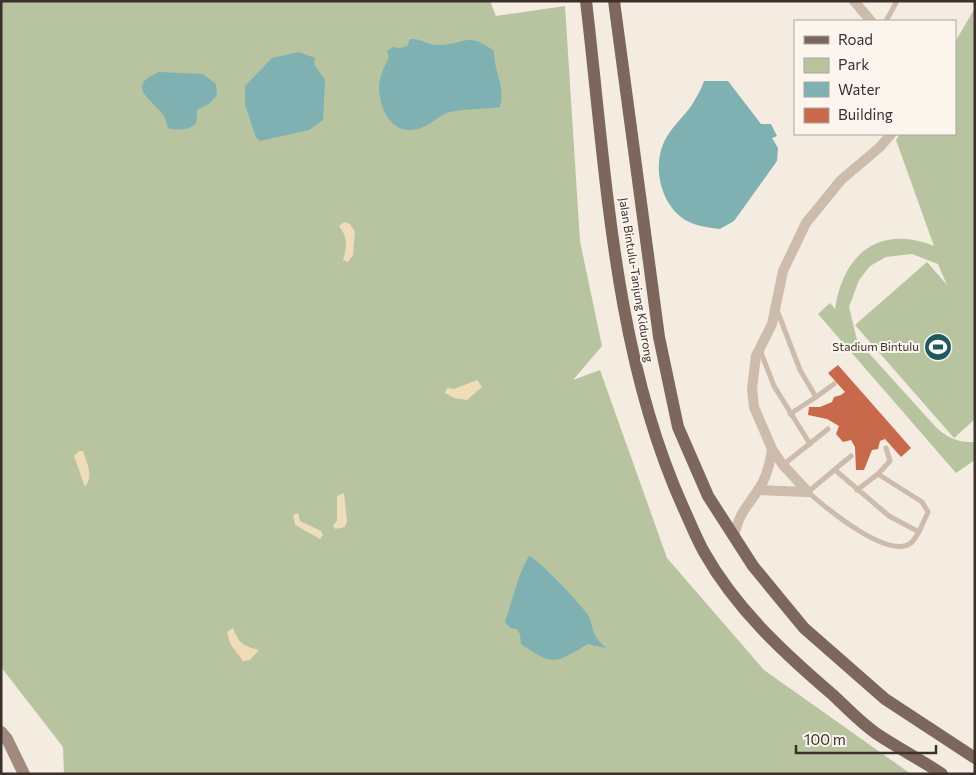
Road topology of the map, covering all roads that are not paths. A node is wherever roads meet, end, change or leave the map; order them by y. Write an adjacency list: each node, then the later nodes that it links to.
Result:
1 (586, 1): 29 (main road, Jalan Bintulu-Tanjung Kidurong)
2 (614, 1): 25 (main road, Jalan Bintulu-Tanjung Kidurong)
3 (854, 1): 5 (street)
4 (897, 1): 6 (lane)
5 (870, 20)
6 (887, 20)
7 (890, 135): 8 (street)
8 (776, 309): 9 (street); 11 (lane)
9 (759, 348): 12 (lane); 16 (street)
10 (834, 384): 11 (lane)
11 (816, 397): 12 (lane)
12 (790, 414): 14 (lane)
13 (828, 429): 14 (lane)
14 (810, 444): 18 (lane)
15 (886, 448): 20 (lane)
16 (772, 449): 18 (street); 21 (street)
17 (851, 456): 19 (lane)
18 (783, 465): 23 (street)
19 (835, 470): 22 (lane); 23 (lane)
20 (878, 474): 22 (lane); 24 (lane)
21 (758, 490): 23 (street); 25 (street)
22 (857, 490): 24 (lane)
23 (808, 492): 24 (lane)
24 (919, 532)
25 (734, 536): 27 (main road, Jalan Bintulu-Tanjung Kidurong)
26 (1, 732): 28 (street)
27 (975, 758)
28 (24, 774)
29 (942, 774)

